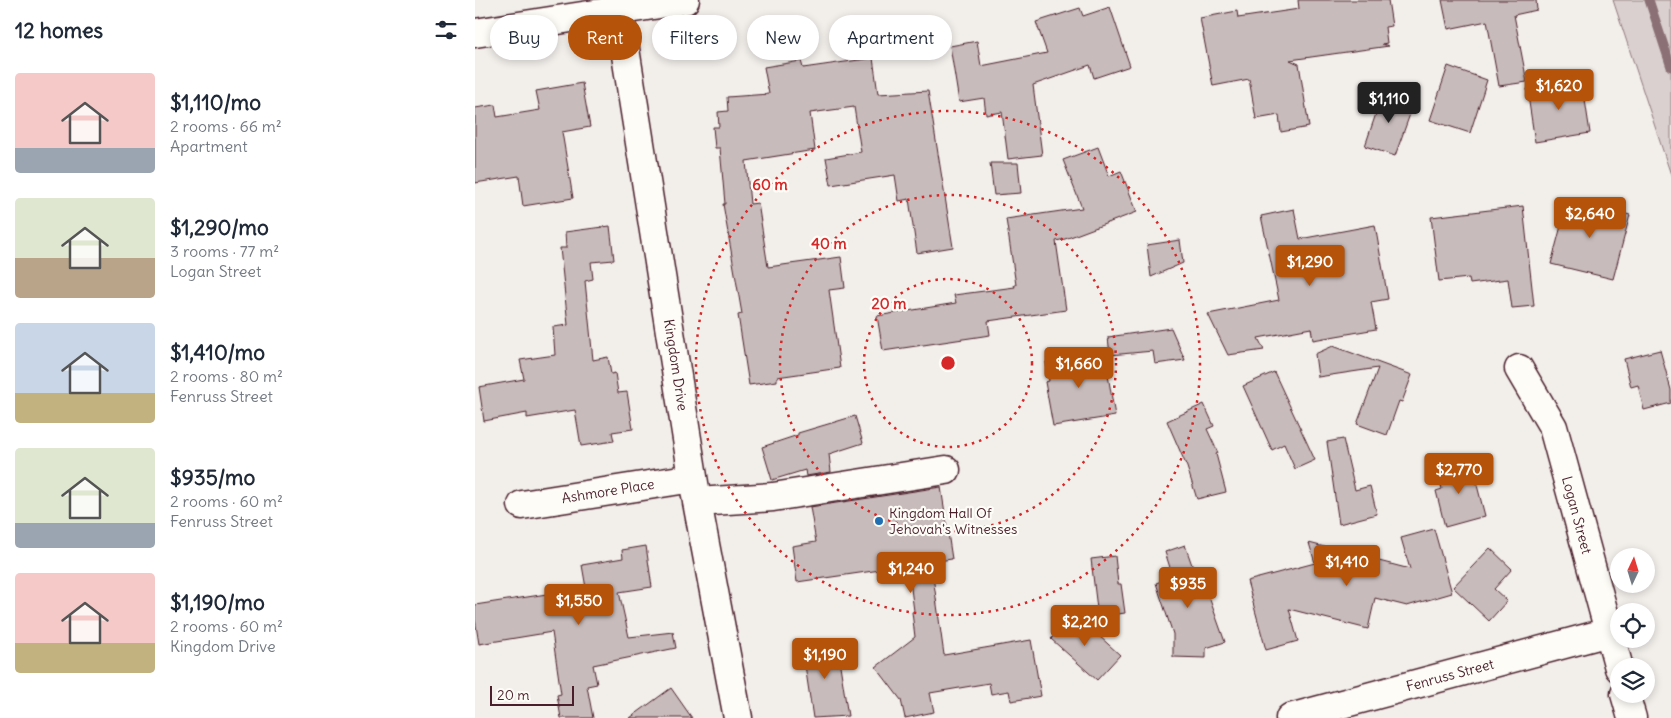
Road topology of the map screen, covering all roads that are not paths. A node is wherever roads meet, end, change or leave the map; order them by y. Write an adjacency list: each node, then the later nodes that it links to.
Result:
1 (685, 0): 2 (street)
2 (619, 10): 3 (street); 6 (street, Kingdom Drive)
3 (475, 33)
4 (1519, 369): 8 (street, Logan Street)
5 (945, 470): 6 (street, Ashmore Place)
6 (695, 490): 7 (street, Ashmore Place); 11 (street, Kingdom Drive)
7 (522, 505)
8 (1609, 632): 9 (street, Logan Street); 12 (street, Fenruss Street)
9 (1616, 658)
10 (1628, 703): 13 (street)
11 (738, 718)
12 (1290, 718)
13 (1632, 718)

